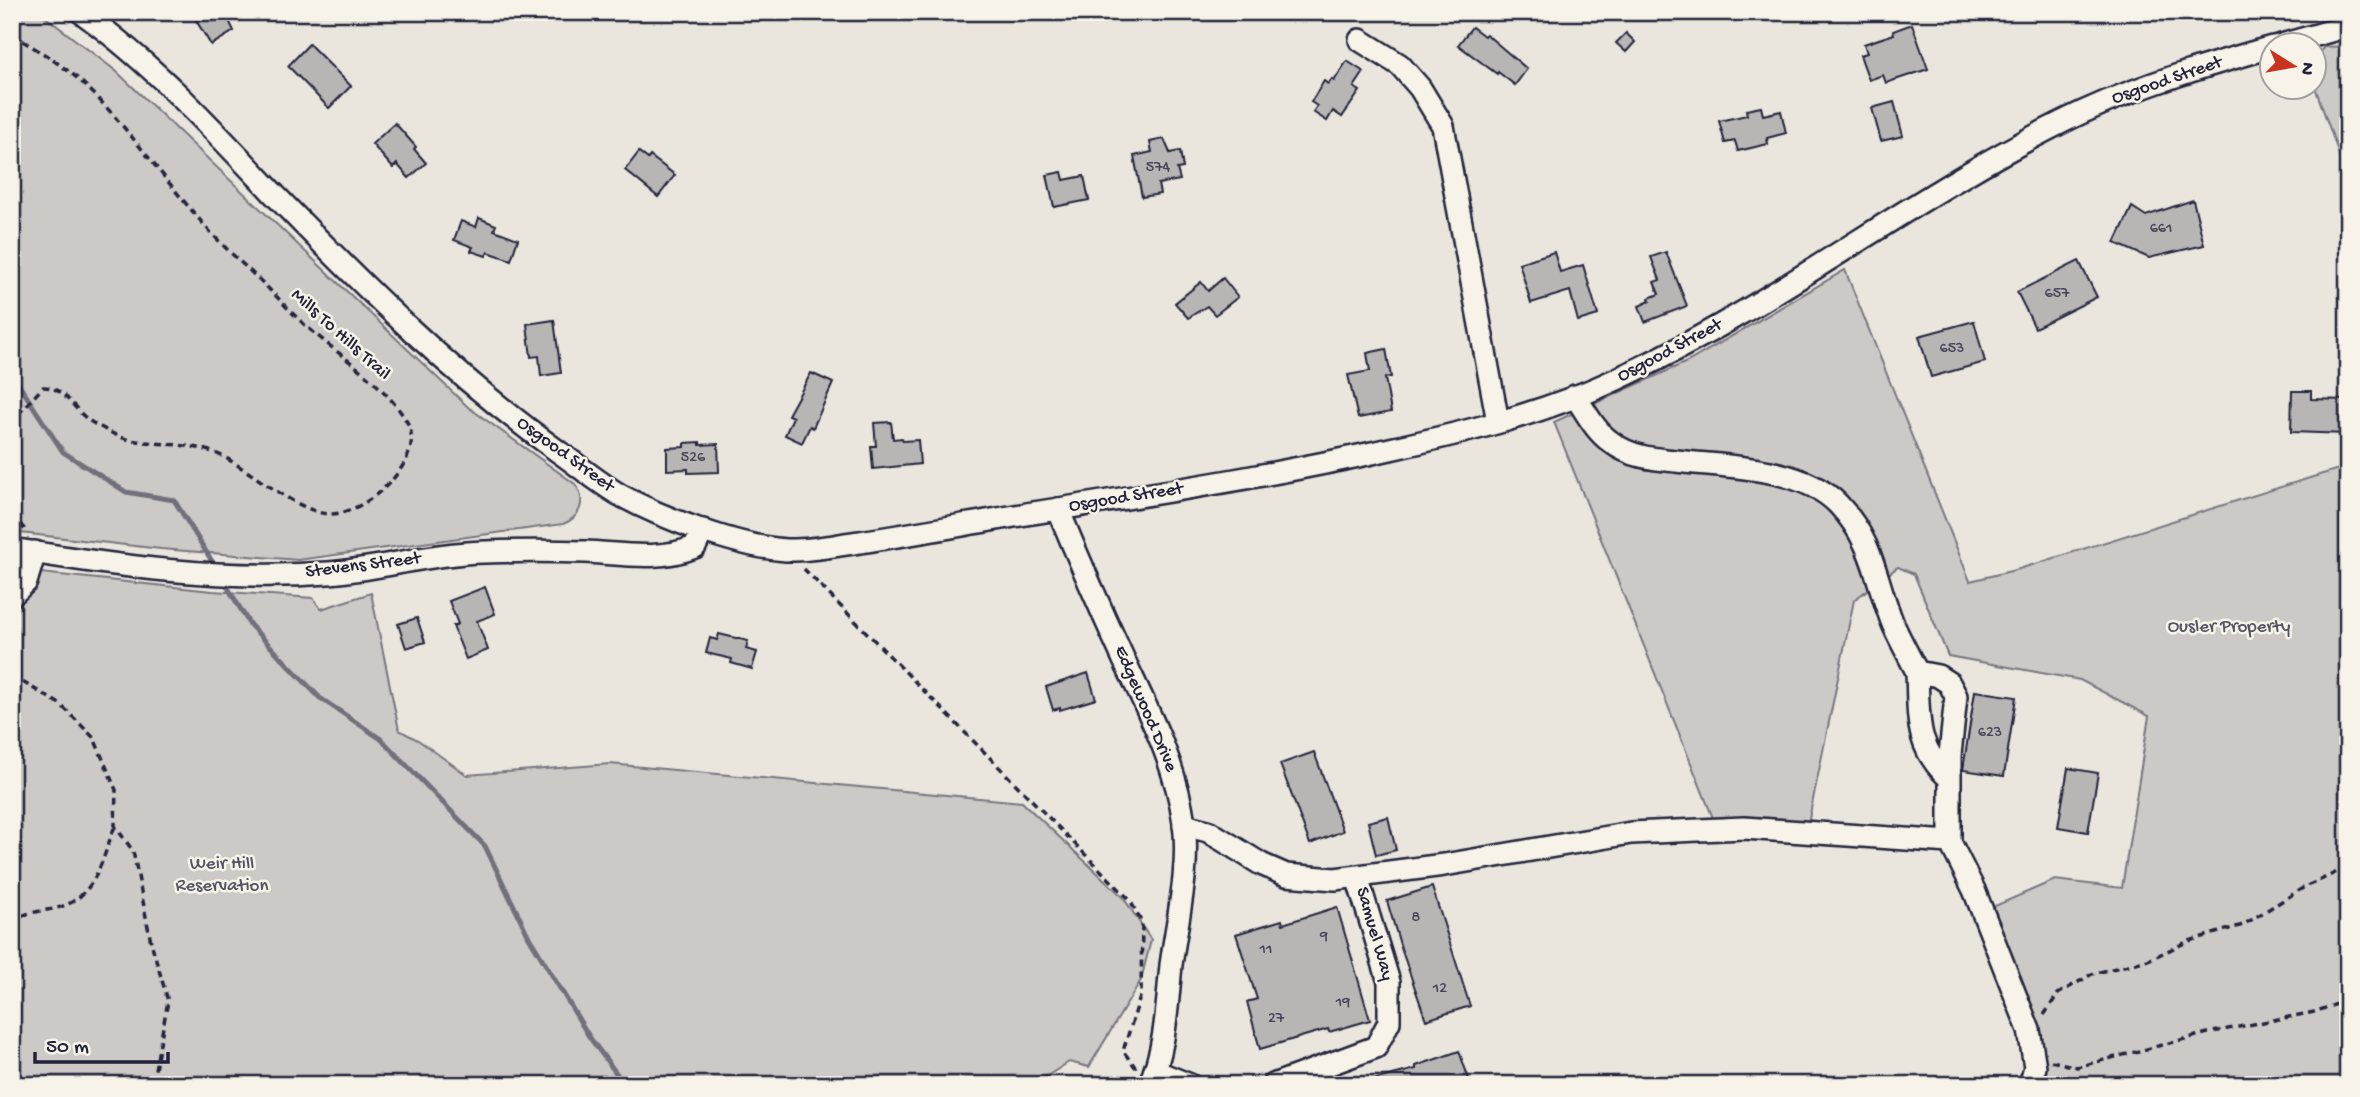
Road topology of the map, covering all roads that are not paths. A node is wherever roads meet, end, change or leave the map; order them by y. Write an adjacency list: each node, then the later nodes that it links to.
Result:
1 (81, 12): 9 (street, Osgood Street)
2 (2348, 26): 3 (street)
3 (2327, 32)
4 (1360, 40): 7 (street)
5 (2258, 51): 6 (street, Osgood Street)
6 (1576, 396): 7 (street, Osgood Street); 13 (street)
7 (1498, 422): 8 (street, Osgood Street)
8 (1058, 509): 9 (street, Osgood Street); 15 (street, Edgewood Drive)
9 (703, 530): 11 (street, Stevens Street)
10 (12, 548): 11 (street, Stevens Street)
11 (35, 552): 12 (street)
12 (12, 595)
13 (1917, 671): 14 (street); 14 (street)
14 (1950, 779): 16 (street)
15 (1184, 825): 17 (street); 18 (street, Edgewood Drive)
16 (1950, 842): 17 (street); 21 (street)
17 (1357, 877): 20 (street, Samuel Way)
18 (1152, 1078): 19 (street)
19 (1190, 1085)
20 (1273, 1085)
21 (2030, 1085)

